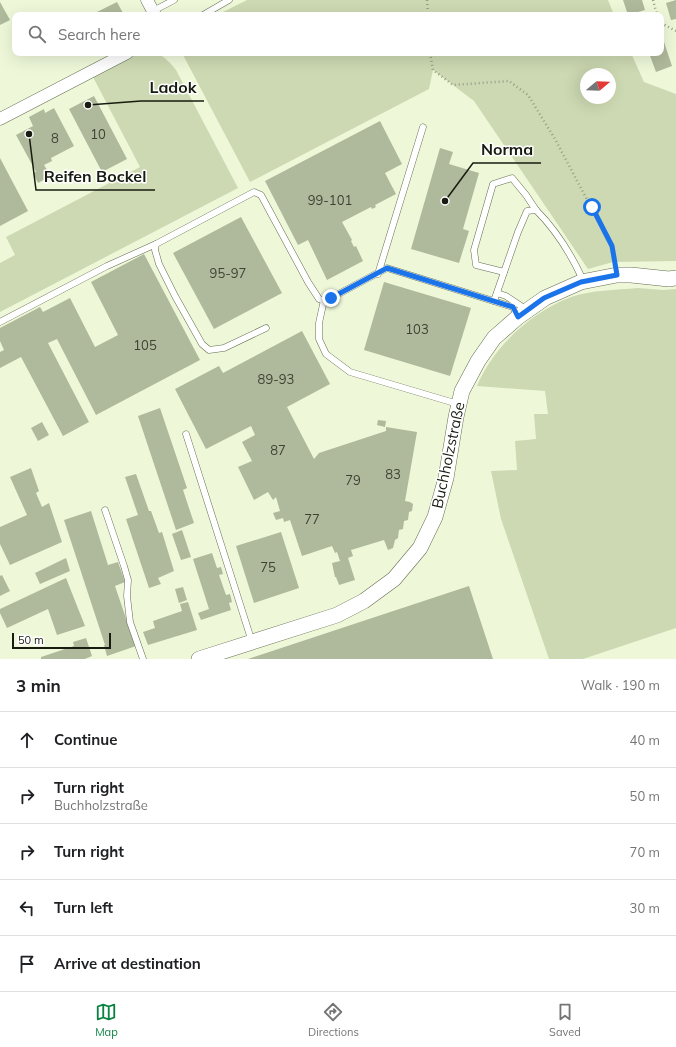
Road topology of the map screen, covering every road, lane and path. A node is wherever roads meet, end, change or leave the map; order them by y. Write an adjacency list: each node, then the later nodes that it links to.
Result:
1 (147, 0): 6 (street)
2 (174, 0): 7 (lane)
3 (229, 0): 8 (lane)
4 (427, 0): 9 (path)
5 (653, 0): 10 (path)
6 (153, 12)
7 (156, 12)
8 (208, 12)
9 (428, 12)
10 (656, 12)
11 (664, 25): 12 (path)
12 (676, 31)
13 (121, 56): 15 (street)
14 (431, 56): 21 (path)
15 (0, 119)
16 (423, 127): 20 (lane)
17 (536, 210): 19 (lane); 19 (lane); 23 (lane)
18 (156, 244): 25 (lane); 28 (lane); 29 (lane)
19 (504, 272): 24 (lane)
20 (378, 274): 25 (lane); 26 (lane)
21 (617, 275): 22 (street, Buchholzstraße); 23 (street, Buchholzstraße)
22 (676, 278)
23 (584, 282): 27 (street, Buchholzstraße)
24 (497, 293): 26 (lane); 27 (lane)
25 (324, 300): 30 (lane)
26 (494, 301): 27 (lane)
27 (523, 313): 30 (street, Buchholzstraße)
28 (0, 322)
29 (266, 328)
30 (459, 404): 33 (street, Buchholzstraße)
31 (186, 434): 33 (lane)
32 (105, 510): 34 (lane)
33 (252, 643): 35 (street, Buchholzstraße)
34 (143, 659)
35 (199, 659)

